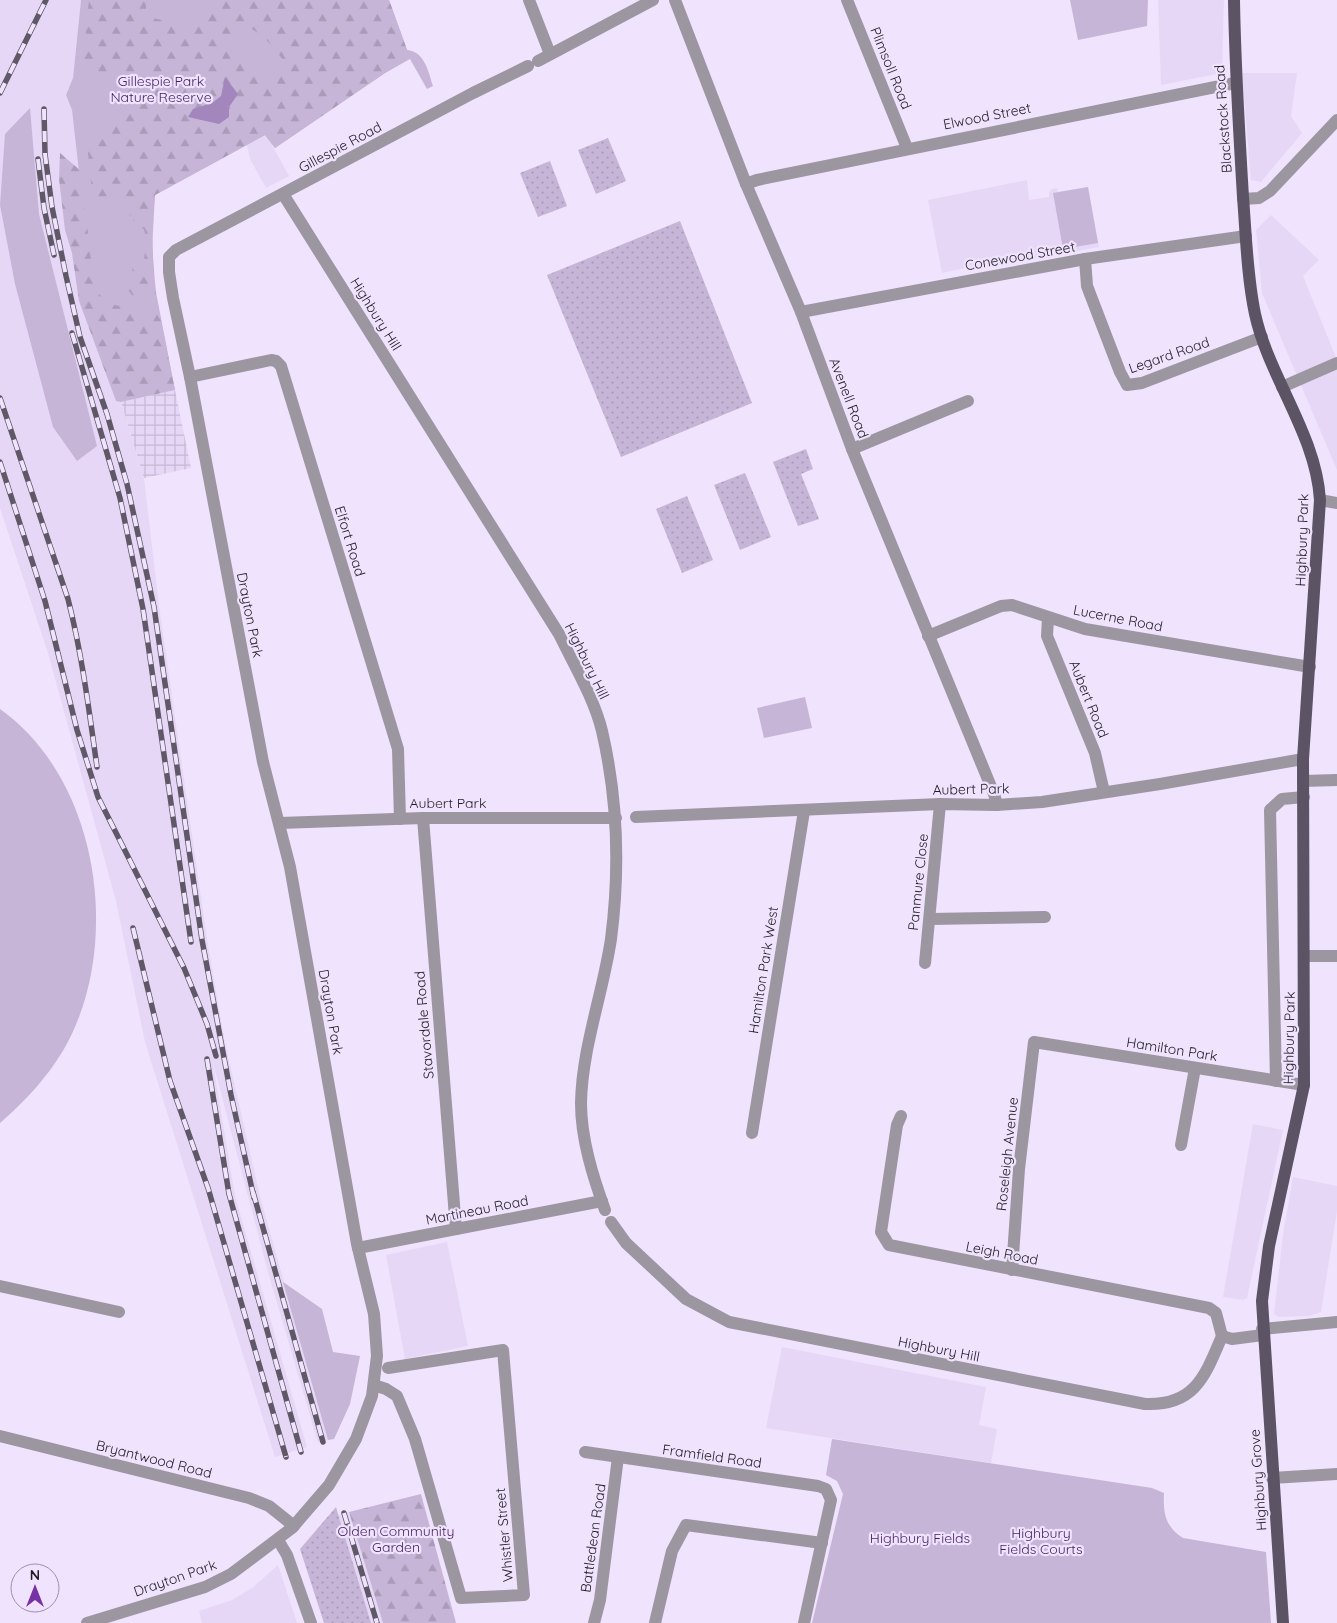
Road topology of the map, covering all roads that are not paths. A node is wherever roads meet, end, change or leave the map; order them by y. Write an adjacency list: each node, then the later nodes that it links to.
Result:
1 (529, 0): 6 (street)
2 (653, 0): 6 (street, Gillespie Road)
3 (675, 0): 10 (street, Avenell Road)
4 (847, 0): 9 (street, Plimsoll Road)
5 (1234, 0): 7 (main road, Blackstock Road)
6 (550, 54): 11 (street, Gillespie Road)
7 (1235, 83): 9 (street, Elwood Street); 12 (main road, Blackstock Road)
8 (1337, 120): 12 (street)
9 (907, 148): 10 (street, Elwood Street)
10 (746, 184): 16 (street, Avenell Road)
11 (283, 194): 14 (street, Gillespie Road); 38 (street, Highbury Hill)
12 (1243, 199): 13 (main road, Blackstock Road)
13 (1246, 236): 15 (street, Conewood Street); 17 (main road, Highbury Park)
14 (169, 257): 19 (street, Drayton Park)
15 (1085, 259): 16 (street, Conewood Street); 17 (street, Legard Road)
16 (801, 312): 22 (street, Avenell Road)
17 (1262, 337): 20 (main road, Highbury Park)
18 (1337, 363): 20 (street)
19 (190, 377): 39 (street, Elfort Road); 40 (street, Drayton Park)
20 (1282, 386): 23 (main road, Highbury Park)
21 (968, 401): 22 (street)
22 (852, 450): 26 (street, Avenell Road)
23 (1320, 500): 24 (street); 27 (main road, Highbury Park)
24 (1337, 503)
25 (1048, 618): 26 (street, Lucerne Road); 27 (street, Lucerne Road); 31 (street, Aubert Road)
26 (928, 636): 34 (street, Avenell Road)
27 (1310, 667): 28 (main road, Highbury Park)
28 (1303, 759): 30 (main road, Highbury Park); 31 (street, Aubert Park)
29 (1337, 780): 30 (street)
30 (1303, 781): 32 (main road, Highbury Park)
31 (1104, 792): 34 (street, Aubert Park)
32 (1304, 798): 43 (main road, Highbury Park); 48 (street, Highbury Park)
33 (940, 804): 34 (street, Aubert Park); 35 (street, Aubert Park); 42 (street, Panmure Close)
34 (996, 805)
35 (804, 811): 36 (street, Aubert Park); 51 (street, Hamilton Park West)
36 (636, 817)
37 (423, 818): 38 (street, Aubert Park); 39 (street, Aubert Park); 55 (street, Stavordale Road)
38 (616, 818): 53 (street, Highbury Hill)
39 (400, 819): 40 (street, Aubert Park)
40 (280, 823): 56 (street, Drayton Park)
41 (1045, 918): 42 (street)
42 (930, 919): 45 (street, Panmure Close)
43 (1305, 956): 44 (street); 49 (main road, Highbury Park)
44 (1337, 956)
45 (925, 963)
46 (1034, 1042): 47 (street, Hamilton Park); 57 (street, Roseleigh Avenue)
47 (1195, 1068): 48 (street, Hamilton Park); 52 (street)
48 (1276, 1081): 49 (street, Hamilton Park)
49 (1304, 1085): 61 (main road, Highbury Park)
50 (901, 1116): 57 (street, Leigh Road)
51 (752, 1133)
52 (1181, 1145)
53 (603, 1205): 55 (street, Martineau Road)
54 (611, 1222): 62 (street, Highbury Hill)
55 (456, 1229): 56 (street, Martineau Road)
56 (358, 1248): 64 (street, Drayton Park)
57 (1012, 1270): 62 (street, Leigh Road)
58 (0, 1286): 59 (street)
59 (118, 1312)
60 (1337, 1322): 61 (street)
61 (1262, 1332): 62 (street); 69 (main road, Highbury Grove)
62 (1222, 1336)
63 (388, 1368): 64 (street, Whistler Street)
64 (374, 1385): 70 (street, Drayton Park)
65 (0, 1436): 70 (street, Bryantwood Road)
66 (585, 1452): 67 (street, Framfield Road)
67 (618, 1457): 72 (street, Framfield Road); 75 (street, Battledean Road)
68 (1337, 1474): 69 (street)
69 (1272, 1478): 78 (main road, Highbury Grove)
70 (294, 1526): 71 (street, Drayton Park)
71 (278, 1540): 73 (street, Drayton Park); 74 (street)
72 (822, 1543): 76 (street); 77 (street)
73 (87, 1623)
74 (311, 1623)
75 (594, 1623)
76 (655, 1623)
77 (804, 1623)
78 (1283, 1623)

